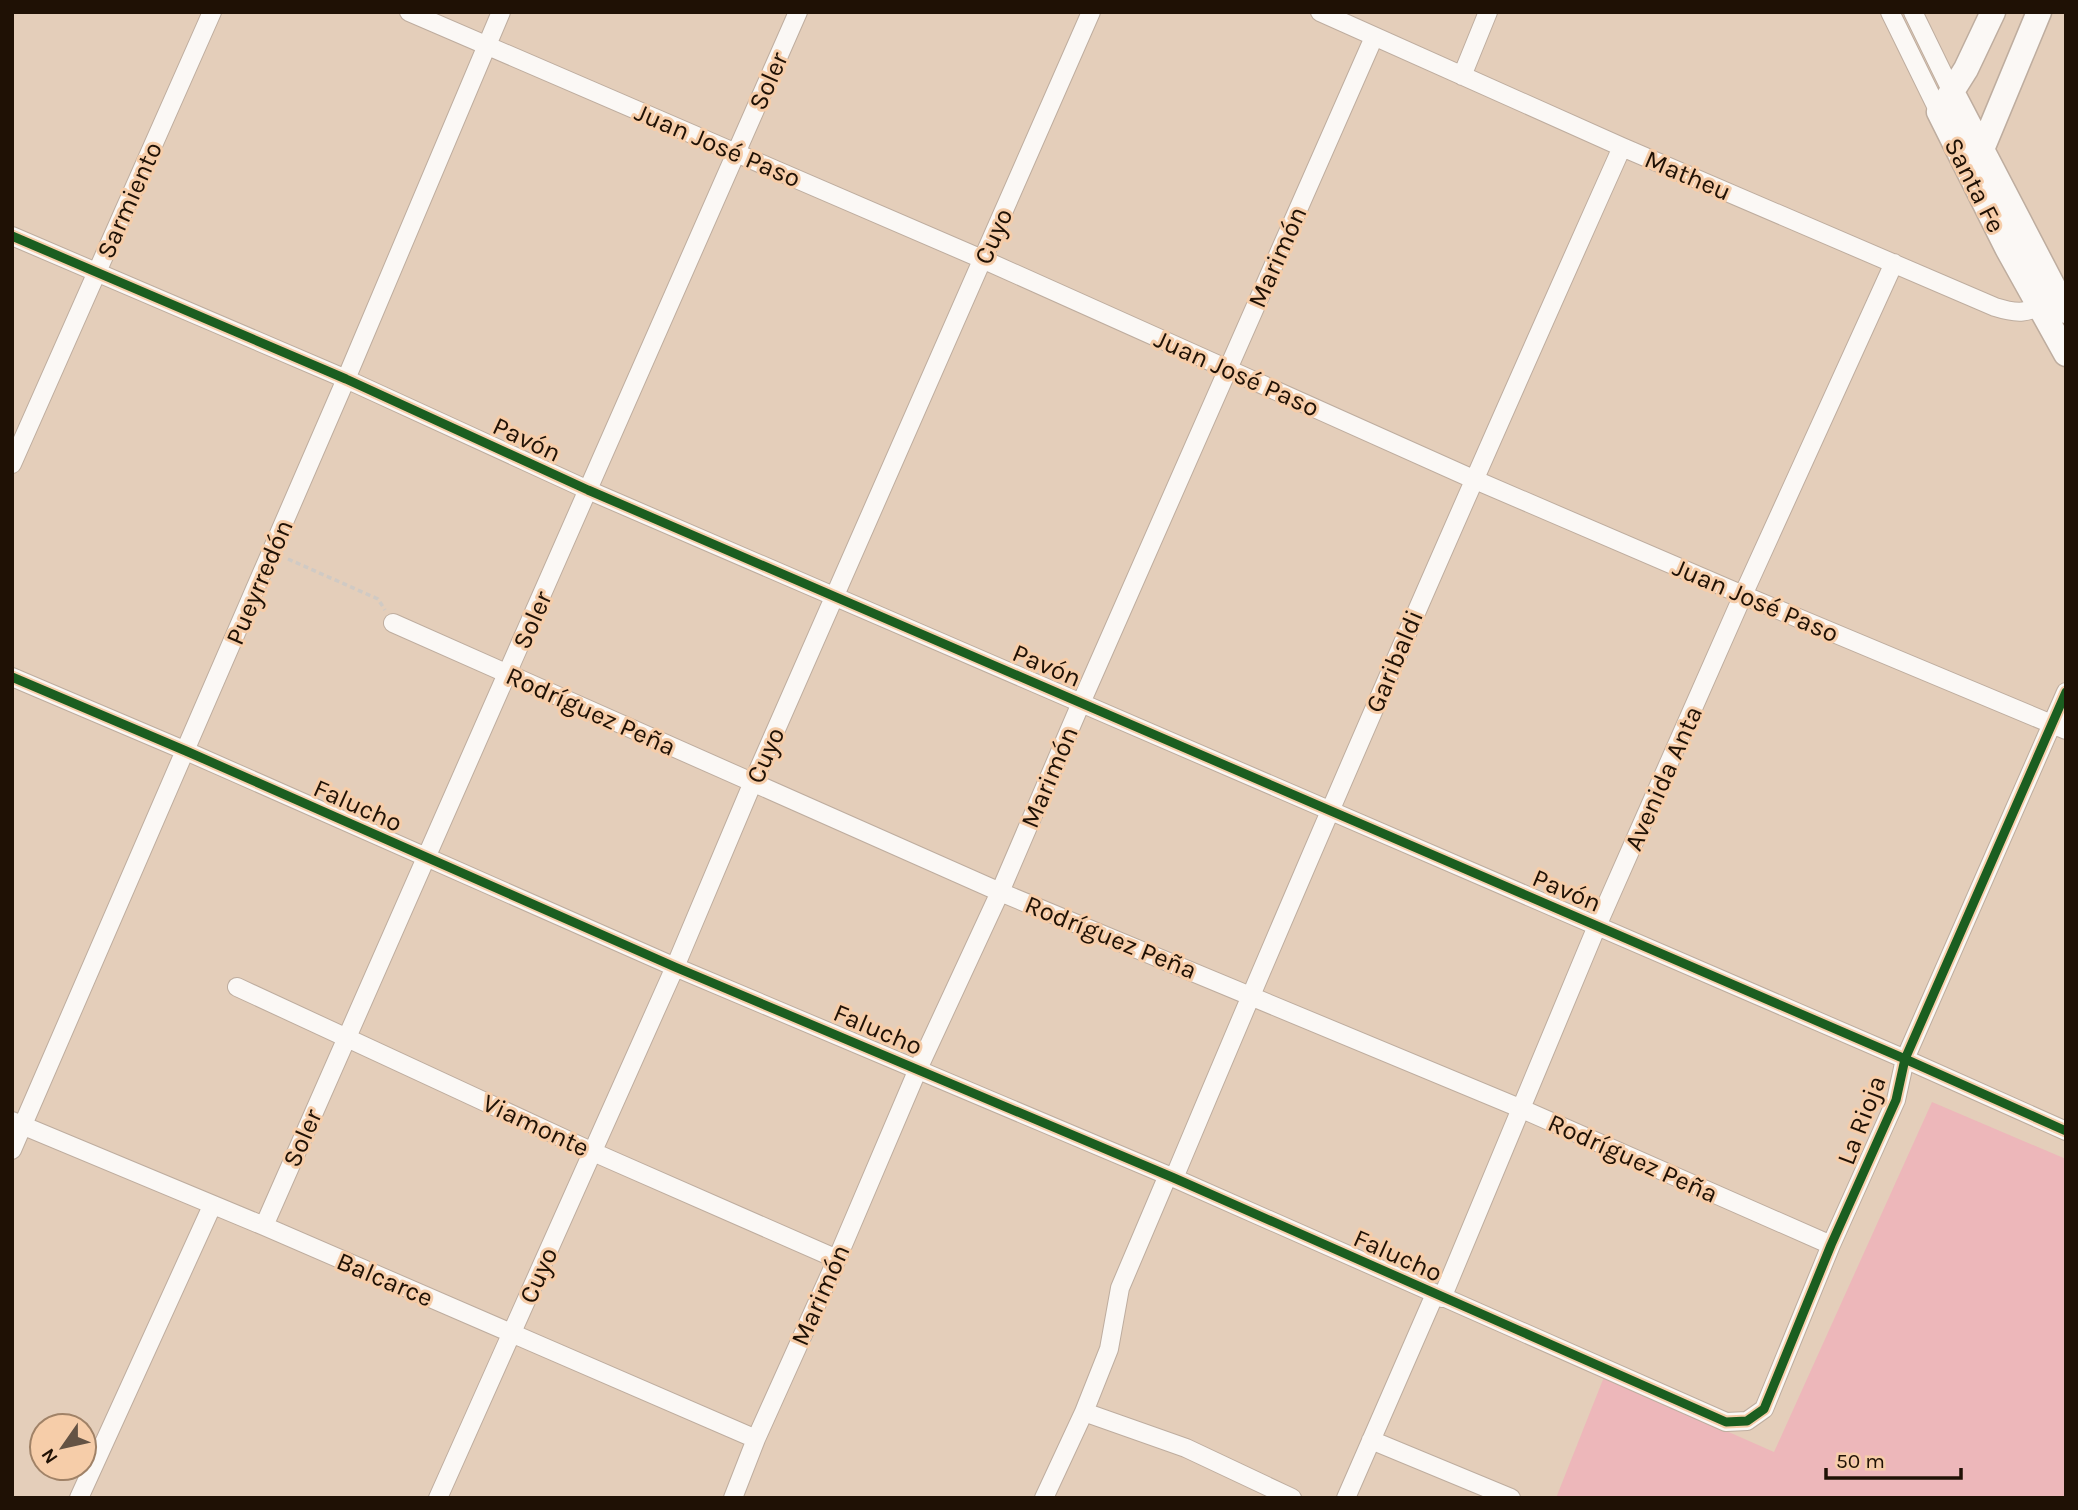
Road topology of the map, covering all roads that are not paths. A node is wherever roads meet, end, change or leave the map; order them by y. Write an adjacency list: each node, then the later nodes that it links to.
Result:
1 (212, 12): 23 (street, Sarmiento)
2 (409, 12): 13 (street, Juan José Paso)
3 (501, 12): 13 (street, Pueyrredón)
4 (798, 12): 18 (street, Soler)
5 (1091, 12): 21 (street, Cuyo)
6 (1320, 12): 12 (street, Matheu)
7 (1488, 12): 14 (street)
8 (1890, 12): 15 (street, Santa Fe)
9 (1913, 12): 15 (street, Santa Fe)
10 (1993, 12): 15 (main road)
11 (2039, 12): 17 (main road)
12 (1374, 37): 14 (street, Matheu); 26 (street, Marimón)
13 (486, 46): 18 (street, Juan José Paso); 27 (street, Pueyrredón)
14 (1462, 76): 16 (street, Matheu)
15 (1946, 102): 17 (main road, Santa Fe); 19 (main road, Santa Fe)
16 (1622, 147): 22 (street, Matheu); 29 (street, Garibaldi)
17 (1982, 149): 19 (main road); 24 (main road, Santa Fe)
18 (736, 152): 21 (street, Juan José Paso); 30 (street, Soler)
19 (1971, 176): 24 (main road, Santa Fe)
20 (12, 236): 23 (street, Pavón)
21 (982, 259): 26 (street, Juan José Paso); 32 (street, Cuyo)
22 (1894, 263): 24 (street, Matheu); 31 (street, Avenida Anta)
23 (96, 273): 27 (street, Pavón); 28 (street, Sarmiento)
24 (2054, 304): 25 (main road, Santa Fe)
25 (2066, 354)
26 (1228, 369): 29 (street, Juan José Paso); 37 (street, Marimón)
27 (346, 379): 30 (street, Pavón); 39 (street, Pueyrredón)
28 (12, 464)
29 (1473, 479): 31 (street, Juan José Paso); 41 (street, Garibaldi)
30 (588, 490): 32 (street, Pavón); 34 (street, Soler)
31 (1743, 595): 38 (street, Juan José Paso); 44 (street, Avenida Anta)
32 (834, 597): 37 (street, Pavón); 40 (street, Cuyo)
33 (393, 623): 34 (street, Rodríguez Peña)
34 (508, 674): 40 (street, Rodríguez Peña); 42 (street, Soler)
35 (12, 677): 39 (street, Falucho)
36 (2066, 692): 38 (street, La Rioja)
37 (1081, 703): 41 (street, Pavón); 43 (street, Marimón)
38 (2059, 727): 49 (street, La Rioja)
39 (186, 751): 42 (street, Falucho); 52 (street, Pueyrredón)
40 (753, 782): 43 (street, Rodríguez Peña); 45 (street, Cuyo)
41 (1329, 811): 44 (street, Pavón); 47 (street, Garibaldi)
42 (427, 859): 45 (street, Falucho); 48 (street, Soler)
43 (1000, 892): 47 (street, Rodríguez Peña); 50 (street, Marimón)
44 (1597, 926): 49 (street, Pavón); 51 (street, Avenida Anta)
45 (675, 967): 50 (street, Falucho); 55 (street, Cuyo)
46 (237, 988): 48 (street, Viamonte)
47 (1250, 995): 51 (street, Rodríguez Peña); 56 (street, Garibaldi)
48 (347, 1037): 55 (street, Viamonte); 58 (street, Soler)
49 (1905, 1059): 53 (street, Pavón); 59 (street, La Rioja)
50 (918, 1069): 56 (street, Falucho); 60 (street, Marimón)
51 (1522, 1110): 59 (street, Rodríguez Peña); 61 (street, Avenida Anta)
52 (18, 1124): 54 (street, Pueyrredón); 57 (street, Balcarce)
53 (2066, 1131)
54 (12, 1150)
55 (593, 1152): 60 (street, Viamonte); 62 (street, Cuyo)
56 (1171, 1176): 61 (street, Falucho); 63 (street, Garibaldi)
57 (212, 1206): 58 (street, Balcarce); 67 (street)
58 (264, 1226): 62 (street, Balcarce)
59 (1831, 1245): 64 (street, La Rioja)
60 (837, 1259): 65 (street, Marimón)
61 (1438, 1296): 64 (street, Falucho); 66 (street, Avenida Anta)
62 (512, 1334): 65 (street, Balcarce); 68 (street, Cuyo)
63 (1084, 1412): 70 (street, Garibaldi); 71 (street)
64 (1726, 1422)
65 (756, 1439): 69 (street, Marimón)
66 (1371, 1440): 72 (street, Avenida Anta); 73 (street)
67 (79, 1498)
68 (438, 1498)
69 (733, 1498)
70 (1044, 1498)
71 (1292, 1498)
72 (1346, 1498)
73 (1511, 1498)

